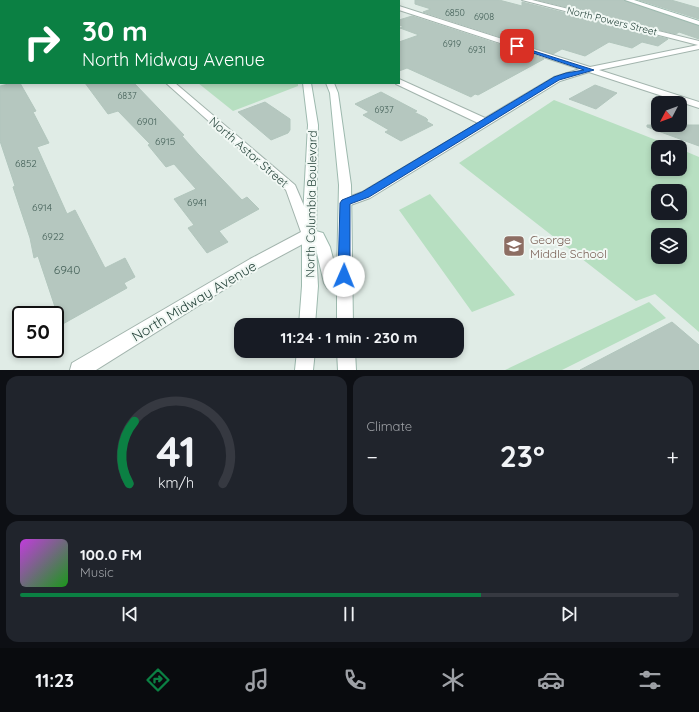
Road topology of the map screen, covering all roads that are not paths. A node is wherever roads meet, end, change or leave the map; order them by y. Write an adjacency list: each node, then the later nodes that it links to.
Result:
1 (525, 0): 5 (street, North Powers Street)
2 (628, 0): 4 (street)
3 (400, 8): 7 (street)
4 (699, 23)
5 (699, 43)
6 (699, 47): 7 (street)
7 (591, 70): 12 (street); 13 (street)
8 (400, 82): 13 (street)
9 (171, 84): 15 (street, North Astor Street)
10 (307, 84): 15 (street, North Columbia Boulevard)
11 (330, 84): 14 (street)
12 (699, 105)
13 (485, 122): 14 (street)
14 (345, 203): 16 (street)
15 (310, 234): 16 (street); 17 (street, North Columbia Boulevard); 21 (street, North Midway Avenue)
16 (344, 291): 18 (street)
17 (308, 318)
18 (345, 318)
19 (305, 358): 22 (street)
20 (346, 358): 23 (street)
21 (79, 370)
22 (304, 370)
23 (347, 370)

